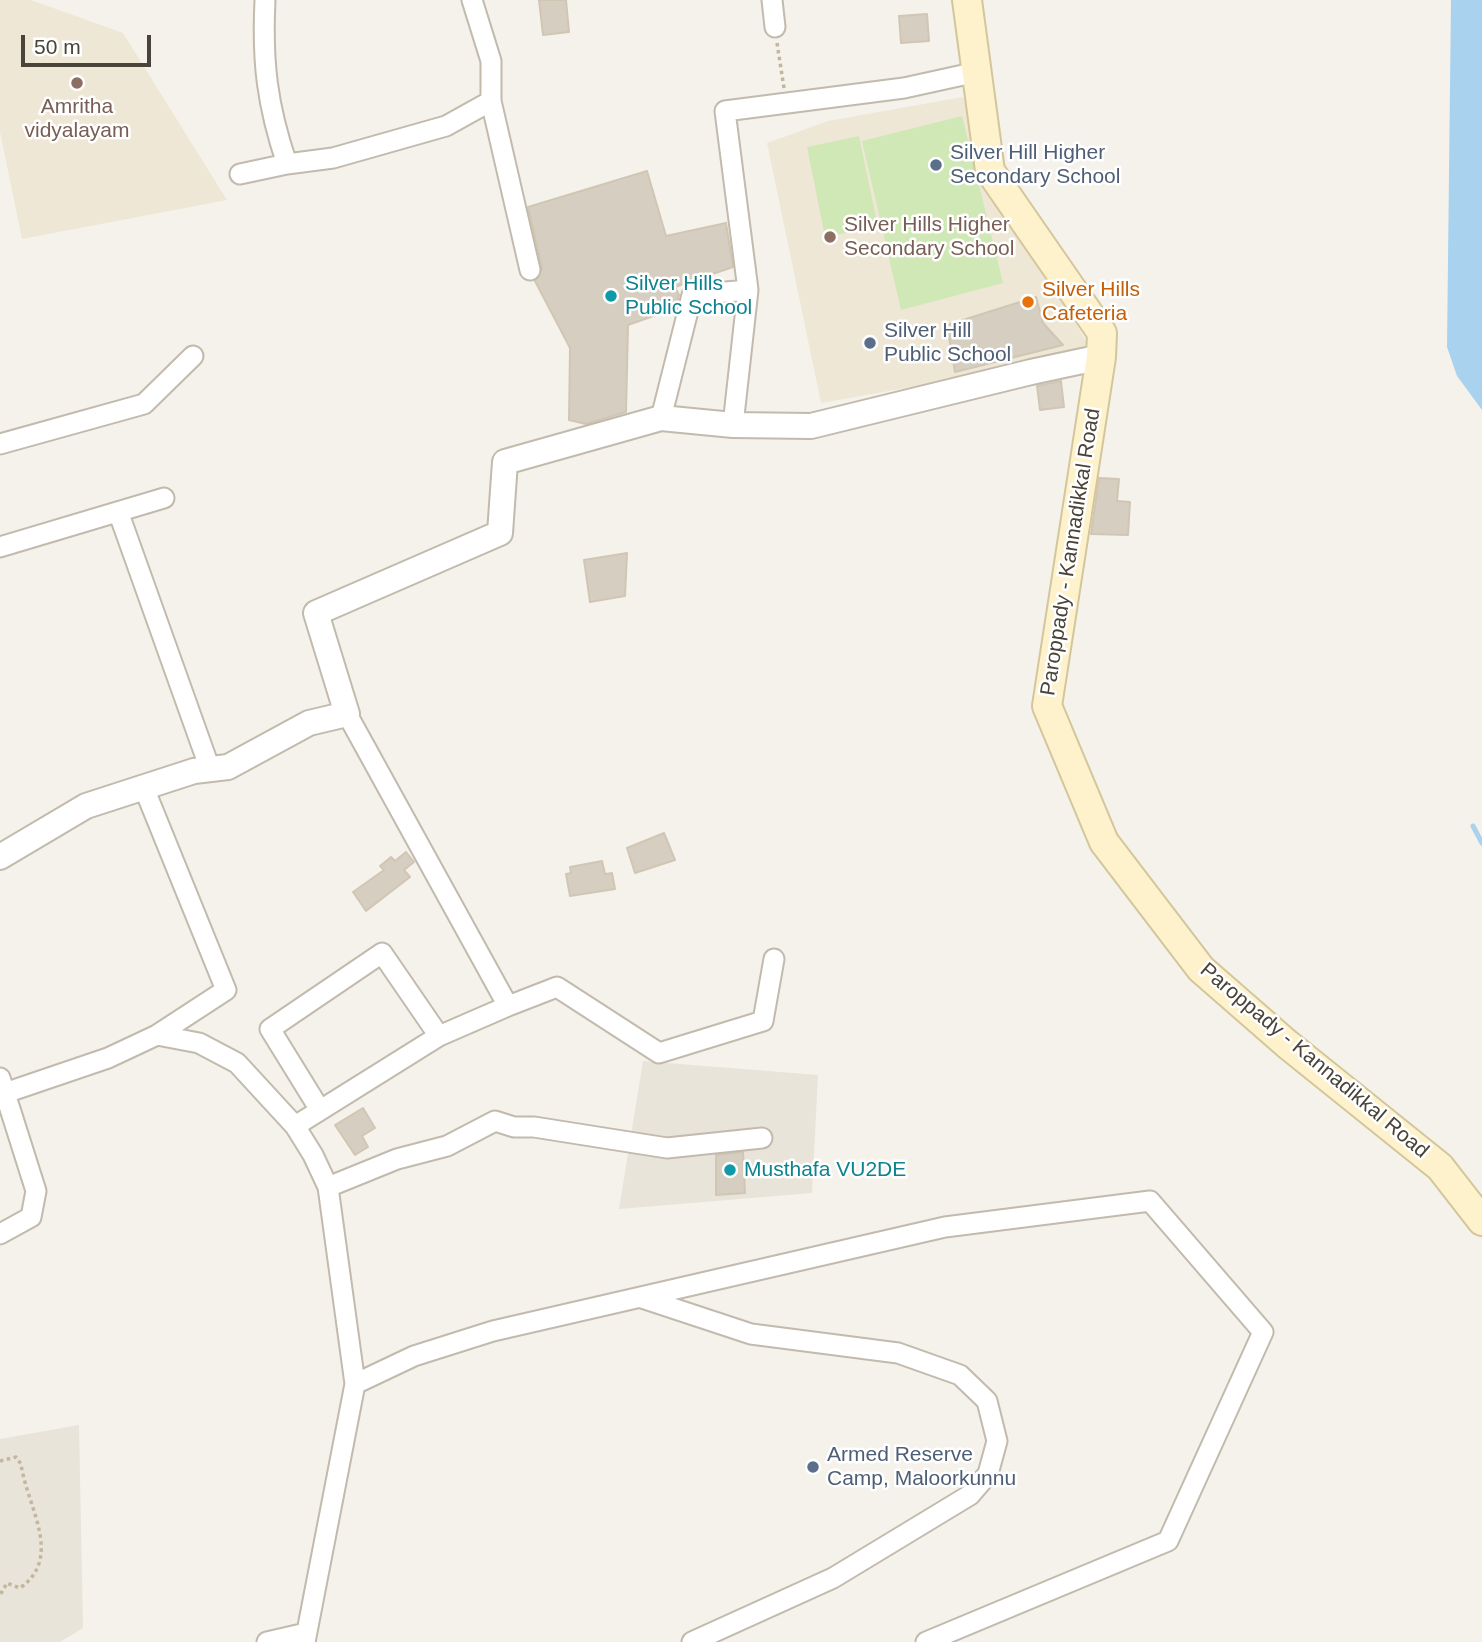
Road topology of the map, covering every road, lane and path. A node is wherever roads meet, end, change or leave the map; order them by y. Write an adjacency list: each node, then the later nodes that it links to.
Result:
1 (265, 0): 9 (street)
2 (472, 0): 7 (street)
3 (772, 0): 5 (street)
4 (967, 0): 6 (main road, Paroppady - Kannadikkal Road)
5 (775, 27): 8 (path)
6 (977, 72): 8 (street); 14 (main road, Paroppady - Kannadikkal Road)
7 (491, 101): 9 (street); 11 (street)
8 (786, 103): 12 (street)
9 (287, 164): 10 (street)
10 (240, 174)
11 (530, 270)
12 (748, 290): 15 (street); 16 (street)
13 (193, 356): 17 (street)
14 (1101, 357): 16 (street); 34 (main road, Paroppady - Kannadikkal Road)
15 (661, 418): 16 (street); 21 (street)
16 (733, 425)
17 (0, 444)
18 (164, 498): 19 (street)
19 (119, 514): 20 (street); 22 (street)
20 (0, 547)
21 (347, 714): 22 (street); 26 (street)
22 (209, 769): 23 (street)
23 (144, 788): 24 (street); 27 (street)
24 (0, 857)
25 (774, 959): 26 (street)
26 (508, 1006): 28 (street)
27 (157, 1035): 29 (street); 31 (street)
28 (439, 1036): 30 (street); 30 (street)
29 (3, 1086): 35 (street)
30 (320, 1110): 31 (street)
31 (295, 1126): 33 (street)
32 (762, 1138): 33 (street)
33 (328, 1187): 37 (street)
34 (1480, 1215)
35 (0, 1234)
36 (641, 1298): 37 (street); 42 (street); 43 (street)
37 (355, 1384): 40 (street)
38 (0, 1461): 39 (path)
39 (0, 1595)
40 (305, 1637): 41 (street)
41 (267, 1642)
42 (692, 1642)
43 (926, 1642)

